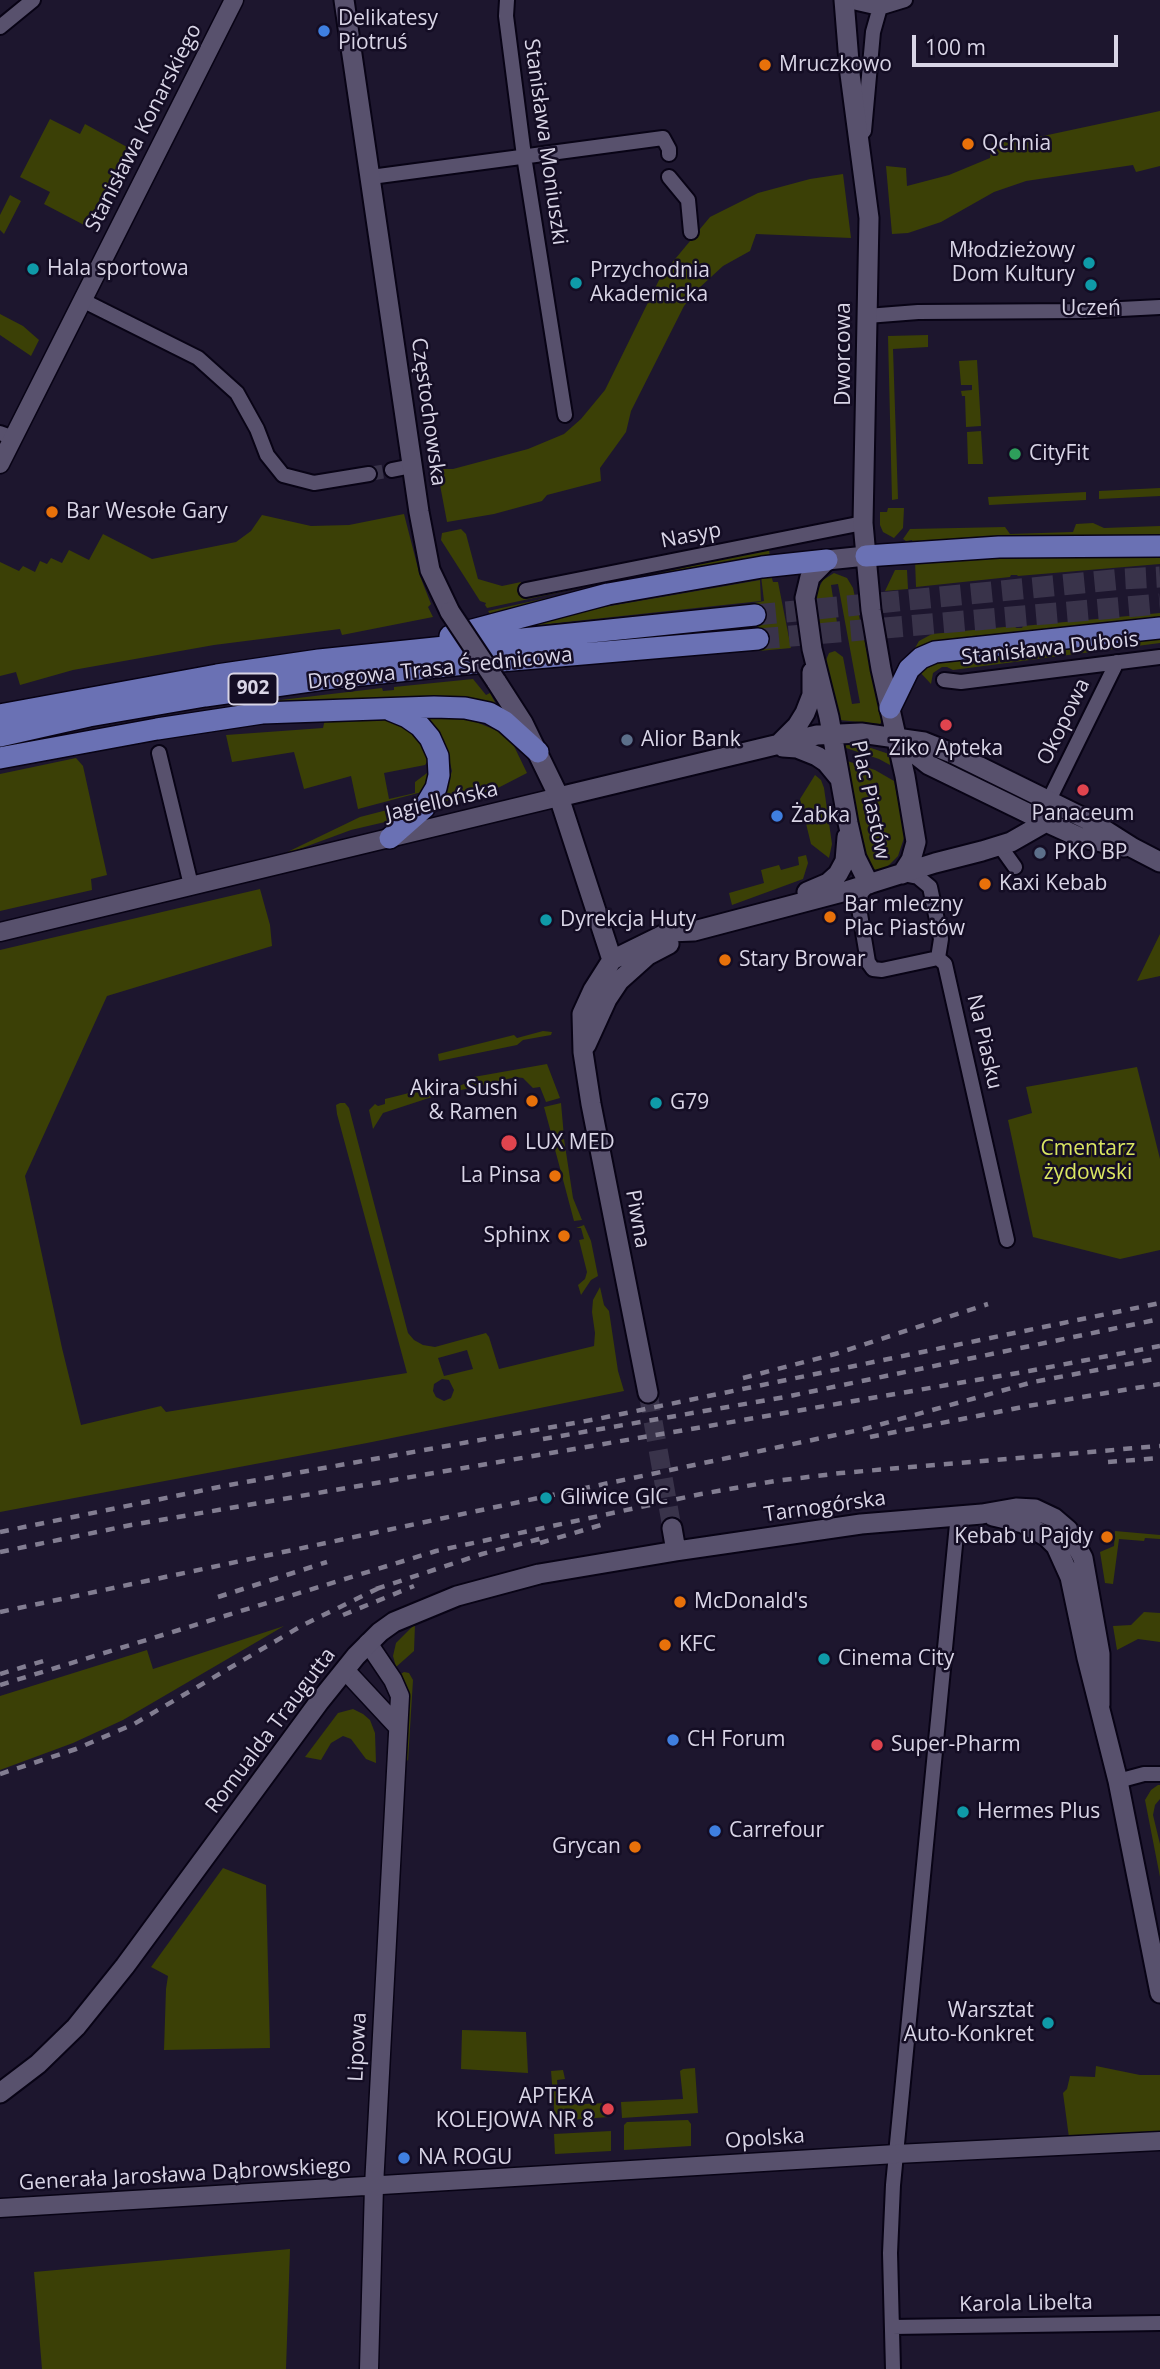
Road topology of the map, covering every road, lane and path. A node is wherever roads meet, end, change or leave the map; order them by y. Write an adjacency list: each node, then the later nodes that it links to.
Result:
1 (33, 0): 8 (street)
2 (234, 0): 15 (street, Stanisława Konarskiego)
3 (344, 0): 12 (main road, Częstochowska)
4 (507, 0): 11 (street, Stanisława Moniuszki)
5 (843, 0): 7 (street); 9 (main road, Dworcowa)
6 (905, 0): 7 (street)
7 (881, 4): 9 (street, Dworcowa)
8 (0, 27)
9 (861, 153): 17 (main road, Dworcowa)
10 (669, 154): 11 (street)
11 (524, 156): 12 (street); 18 (street, Stanisława Moniuszki)
12 (371, 177): 21 (main road, Częstochowska)
13 (669, 177): 14 (street)
14 (691, 232)
15 (82, 300): 19 (street, Stanisława Konarskiego); 23 (street)
16 (1160, 307): 17 (street)
17 (867, 316): 24 (main road, Dworcowa)
18 (565, 415)
19 (7, 436): 20 (street, Stanisława Konarskiego)
20 (1, 458)
21 (412, 466): 22 (street); 44 (main road, Częstochowska, bridge)
22 (392, 470)
23 (369, 474)
24 (863, 523): 26 (main road, Dworcowa); 28 (street, Nasyp)
25 (1160, 545): 26 (main road)
26 (866, 556): 27 (main road); 37 (main road, Dworcowa)
27 (827, 560): 32 (main road); 33 (main road)
28 (526, 590)
29 (755, 615): 32 (main road, Drogowa Trasa Średnicowa / 902)
30 (1160, 628): 37 (main road)
31 (758, 639): 41 (main road, Drogowa Trasa Średnicowa / 902)
32 (394, 651): 39 (main road, Drogowa Trasa Średnicowa / 902)
33 (813, 654): 40 (main road); 43 (main road)
34 (1160, 657): 35 (street, Stanisława Dubois)
35 (1117, 662): 36 (street, Stanisława Dubois); 49 (street, Okopowa)
36 (944, 680)
37 (890, 708): 42 (main road, Dworcowa)
38 (388, 710): 44 (main road); 46 (main road); 52 (main road)
39 (0, 715)
40 (832, 733): 42 (main road, Jagiellońska); 43 (main road, Jagiellońska); 47 (main road, Plac Piastów)
41 (0, 736)
42 (896, 740): 49 (main road, Jagiellońska); 50 (main road); 57 (main road, Plac Piastów)
43 (777, 746): 47 (main road); 48 (main road, Jagiellońska)
44 (538, 752): 48 (main road, Częstochowska)
45 (159, 753): 59 (street)
46 (0, 758)
47 (840, 780): 51 (main road, Plac Piastów)
48 (559, 797): 52 (street, Jagiellońska); 64 (main road, Częstochowska)
49 (1049, 800): 54 (main road, Jagiellońska)
50 (1046, 822): 53 (main road, Plac Piastów); 54 (main road)
51 (848, 823): 58 (main road, Plac Piastów); 60 (main road)
52 (390, 838): 59 (street, Jagiellońska)
53 (1000, 846): 56 (street); 57 (main road, Plac Piastów)
54 (1133, 848): 55 (main road)
55 (1160, 862)
56 (1015, 867)
57 (902, 874): 58 (main road, Plac Piastów); 63 (street, Na Piasku)
58 (869, 884): 60 (main road); 63 (street)
59 (191, 885): 62 (street, Jagiellońska)
60 (741, 918): 61 (main road)
61 (694, 931): 64 (main road); 65 (main road)
62 (0, 932)
63 (939, 958): 66 (street, Na Piasku)
64 (612, 960): 65 (main road, Piwna)
65 (583, 1052): 67 (main road, Piwna)
66 (1007, 1240)
67 (648, 1393)
68 (958, 1514): 70 (main road, Tarnogórska); 75 (main road, Tarnogórska); 79 (street)
69 (672, 1528): 70 (main road)
70 (676, 1551): 71 (main road, Romualda Traugutta)
71 (368, 1643): 72 (main road, Romualda Traugutta); 73 (street, Lipowa)
72 (345, 1670): 73 (street); 77 (main road, Romualda Traugutta)
73 (398, 1727): 80 (street, Lipowa)
74 (1160, 1774): 75 (street)
75 (1118, 1781): 76 (main road, Tarnogórska)
76 (1160, 1993)
77 (0, 2093)
78 (1160, 2141): 79 (street, Opolska)
79 (896, 2154): 80 (street, Opolska); 83 (street)
80 (373, 2186): 81 (street, Generała Jarosława Dąbrowskiego); 84 (street, Lipowa)
81 (0, 2208)
82 (1160, 2323): 83 (street, Karola Libelta)
83 (892, 2327): 85 (street)
84 (369, 2369)
85 (892, 2369)

